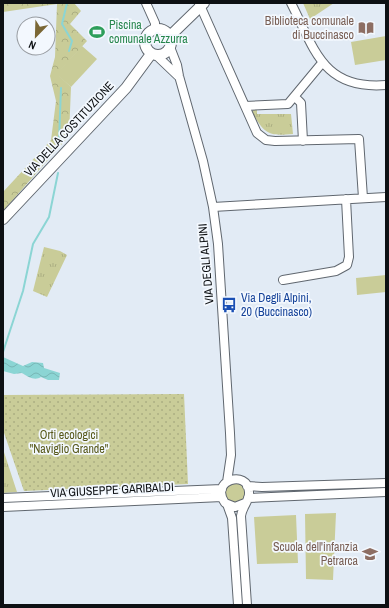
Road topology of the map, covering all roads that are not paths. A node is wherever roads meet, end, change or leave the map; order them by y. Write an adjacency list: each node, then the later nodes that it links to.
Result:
1 (146, 3): 4 (street)
2 (291, 3): 8 (street)
3 (202, 4): 5 (main road); 12 (street)
4 (155, 29): 5 (main road); 7 (main road)
5 (170, 36): 6 (main road)
6 (170, 48): 7 (main road); 9 (street, VIA DEGLI ALPINI)
7 (154, 55): 9 (street); 18 (main road, VIA DELLA COSTITUZIONE)
8 (322, 63): 10 (street); 11 (street)
9 (179, 76): 17 (street, VIA DEGLI ALPINI)
10 (386, 85)
11 (295, 97): 12 (street); 13 (street)
12 (245, 106): 13 (street)
13 (303, 141): 15 (street)
14 (386, 197): 15 (street)
15 (363, 198): 16 (street)
16 (346, 199): 17 (street); 19 (street)
17 (213, 207): 20 (street, VIA DEGLI ALPINI)
18 (3, 219)
19 (283, 280)
20 (231, 455): 21 (street, VIA DEGLI ALPINI); 22 (street, VIA DEGLI ALPINI)
21 (240, 480): 22 (street); 24 (street)
22 (227, 482): 26 (street)
23 (386, 483): 24 (street)
24 (247, 486): 28 (street)
25 (386, 492): 28 (street)
26 (222, 493): 27 (street, VIA GIUSEPPE GARIBALDI); 29 (street); 30 (street, VIA GIUSEPPE GARIBALDI)
27 (3, 498)
28 (246, 501): 29 (street); 32 (street)
29 (227, 504): 31 (street)
30 (3, 507)
31 (238, 605)
32 (246, 605)

